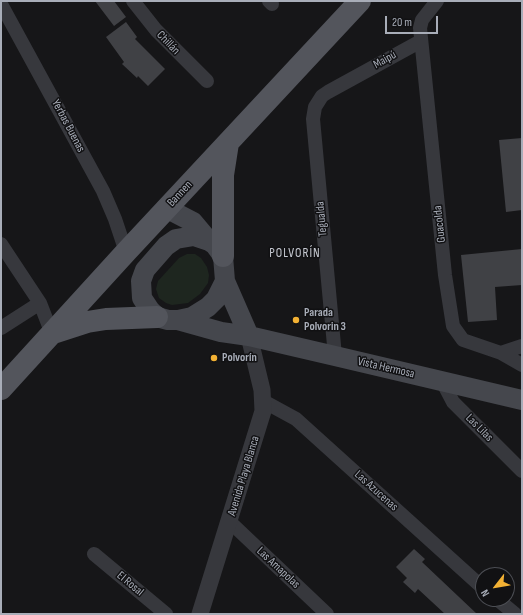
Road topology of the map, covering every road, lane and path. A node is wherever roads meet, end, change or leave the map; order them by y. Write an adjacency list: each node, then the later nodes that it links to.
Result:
1 (133, 1): 6 (street, Chillán)
2 (360, 1): 8 (main road, Bannen)
3 (437, 1): 5 (street)
4 (1, 4): 12 (street, Yerbas Buenas)
5 (421, 41): 7 (street, Maipú); 22 (street, Guacolda)
6 (207, 81)
7 (315, 107): 23 (street, Tegualda)
8 (228, 143): 9 (main road, Bannen); 11 (main road)
9 (166, 208): 11 (main road); 12 (main road, Bannen)
10 (1, 244): 15 (street)
11 (216, 248): 13 (main road); 14 (main road)
12 (126, 252): 14 (main road); 19 (main road, Bannen)
13 (225, 281): 17 (main road, Vista Hermosa); 20 (main road)
14 (141, 293): 16 (main road)
15 (40, 303): 18 (street); 19 (street)
16 (157, 317): 17 (main road, Vista Hermosa); 19 (main road)
17 (178, 320): 20 (main road, Vista Hermosa)
18 (1, 328)
19 (52, 334): 26 (main road, Bannen)
20 (249, 336): 23 (main road, Vista Hermosa); 28 (street, Avenida Playa Blanca)
21 (522, 346): 22 (street)
22 (501, 353): 24 (street, Guacolda)
23 (335, 356): 25 (main road, Vista Hermosa)
24 (522, 365)
25 (442, 381): 27 (main road, Vista Hermosa); 29 (street, Las Lilas)
26 (1, 389)
27 (522, 400)
28 (263, 401): 30 (street, Avenida Playa Blanca); 32 (street, Las Azucenas)
29 (522, 471)
30 (230, 522): 35 (street, Avenida Playa Blanca); 36 (street, Las Amapolas)
31 (94, 554): 34 (street, El Rosal)
32 (475, 581)
33 (506, 607): 37 (street)
34 (166, 614)
35 (200, 614)
36 (327, 614)
37 (515, 614)

